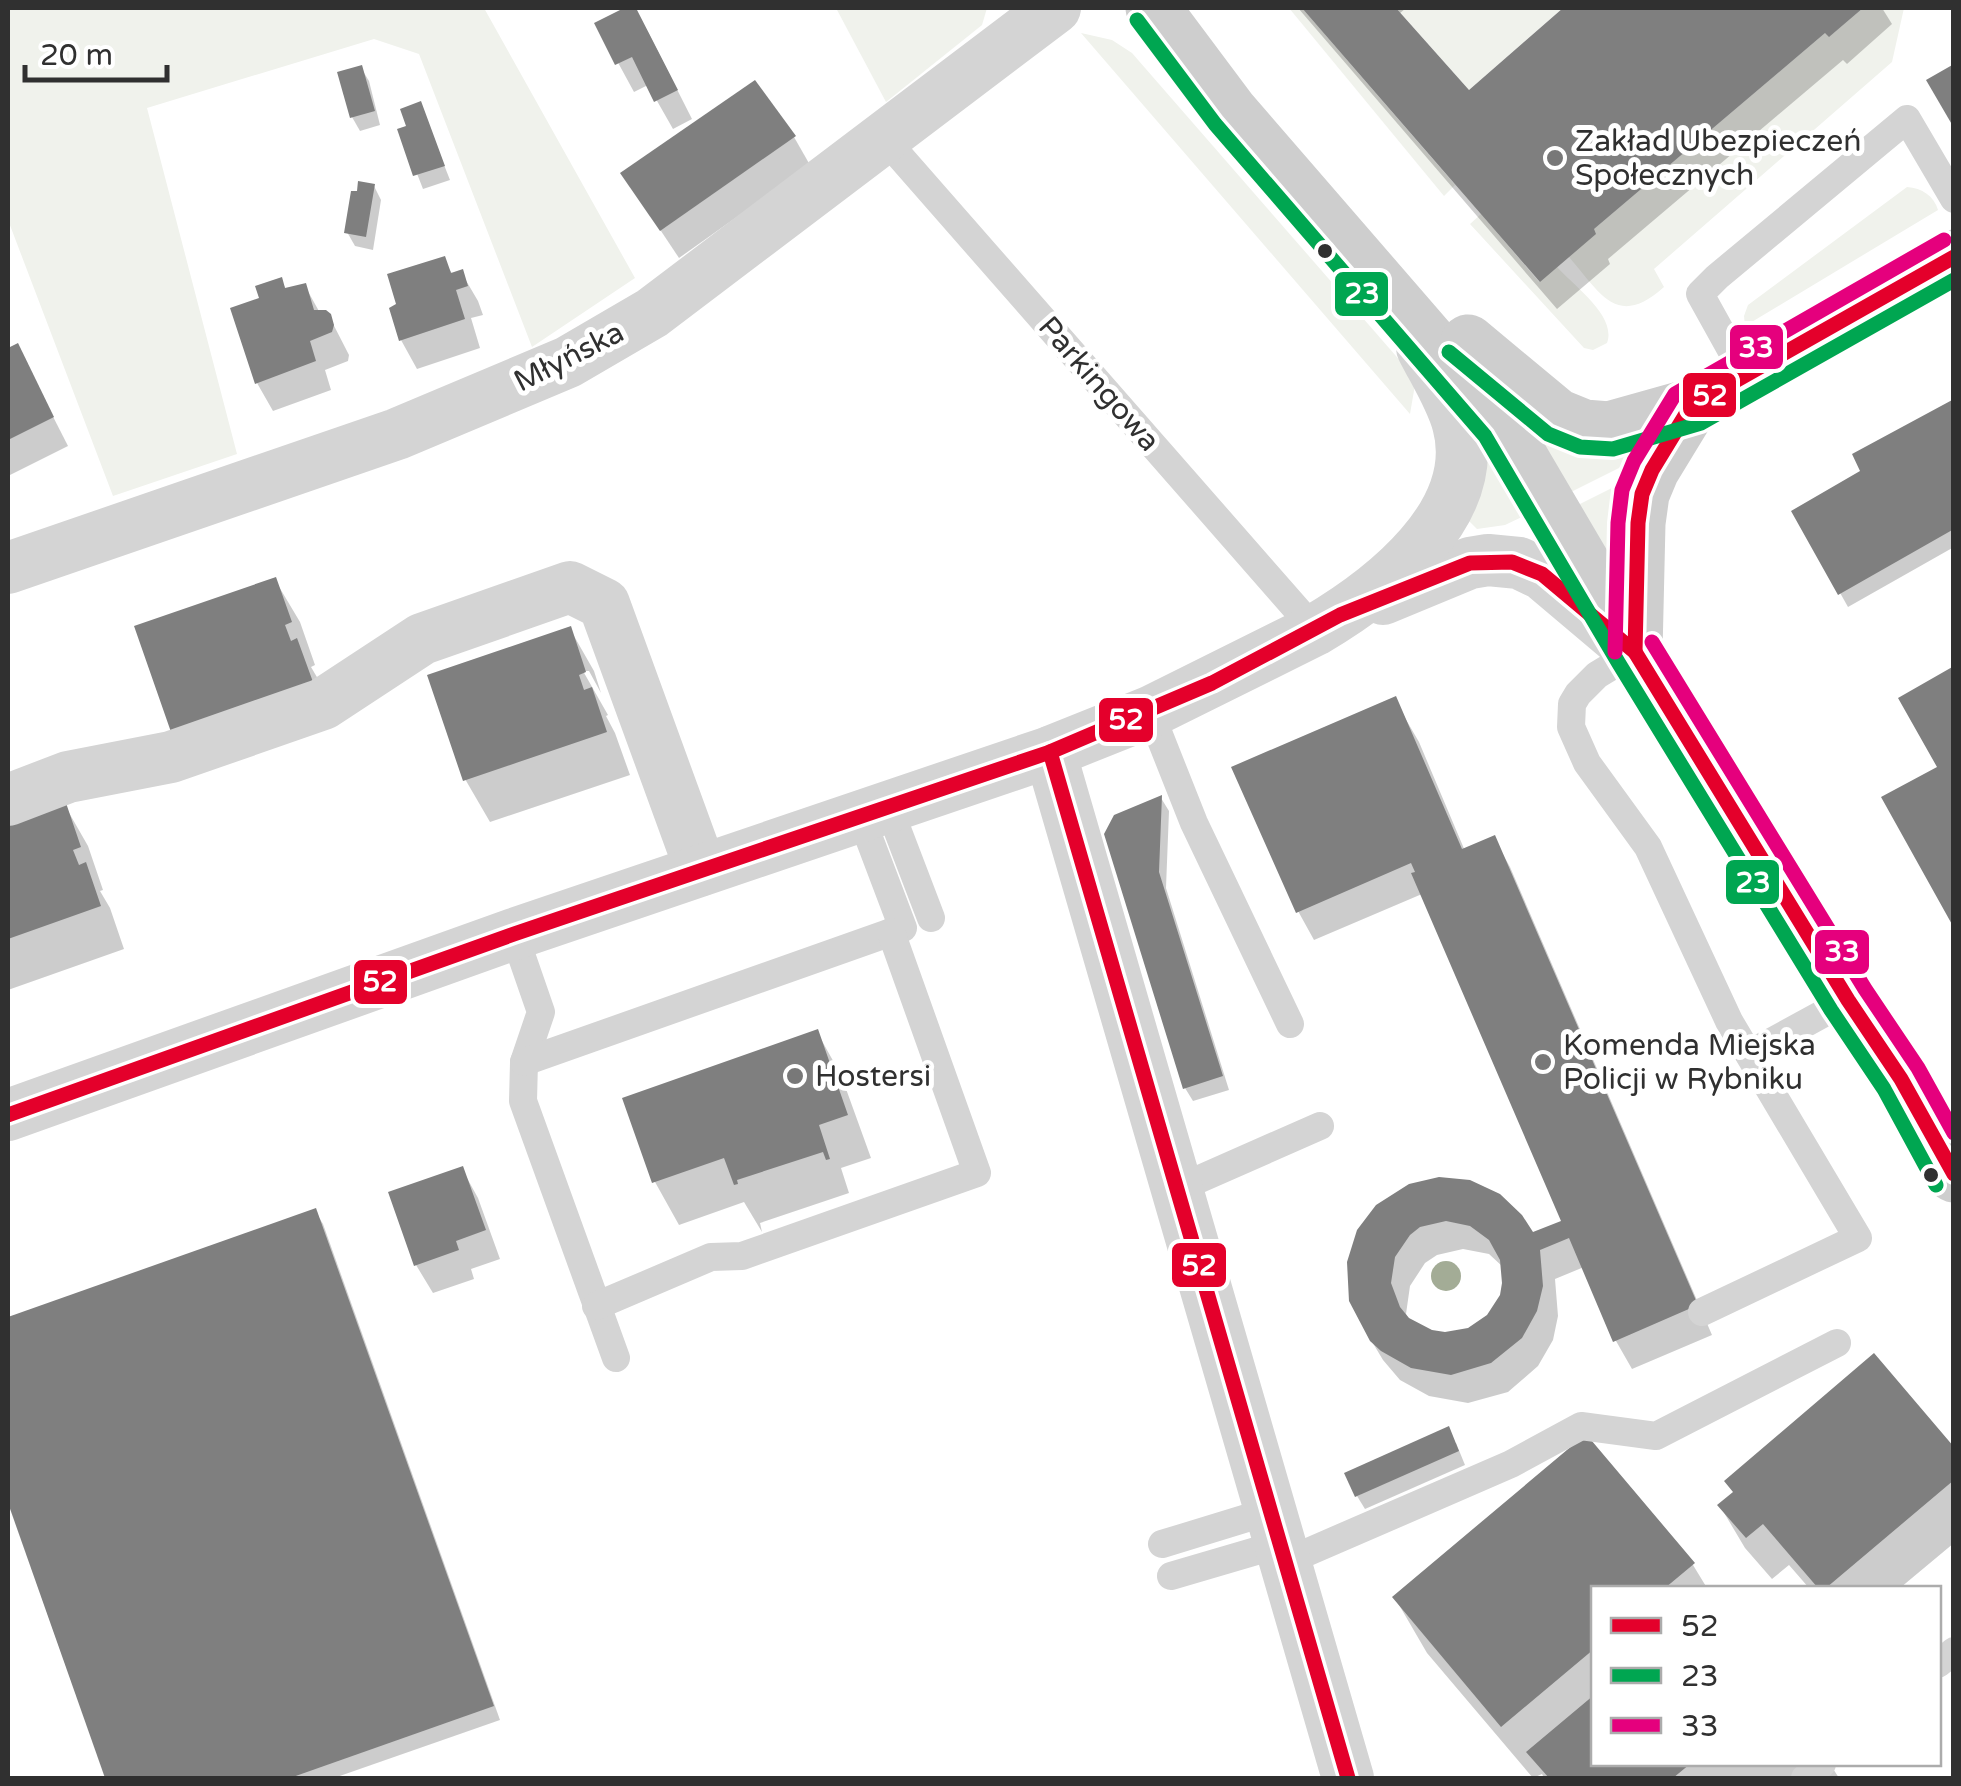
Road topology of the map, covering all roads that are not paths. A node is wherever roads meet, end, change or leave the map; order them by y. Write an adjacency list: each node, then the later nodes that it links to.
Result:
1 (1055, 8): 3 (street, Młyńska)
2 (1153, 8): 6 (street)
3 (883, 137): 9 (street, Młyńska); 10 (lane, Parkingowa)
4 (1954, 199): 7 (lane)
5 (1954, 257): 7 (street)
6 (1393, 299): 8 (street); 10 (street); 11 (street)
7 (1745, 375): 8 (street)
8 (1690, 406): 11 (street)
9 (8, 568)
10 (1327, 623): 11 (street); 12 (street)
11 (1635, 652): 20 (street); 22 (lane)
12 (1150, 712): 13 (street); 21 (lane)
13 (1050, 752): 15 (street); 29 (street)
14 (8, 800): 16 (street)
15 (875, 812): 16 (street); 17 (lane); 18 (lane)
16 (702, 870): 19 (street)
17 (931, 918)
18 (897, 930): 23 (lane); 30 (lane)
19 (514, 934): 23 (lane); 25 (street)
20 (1848, 1000): 22 (lane); 24 (street)
21 (1290, 1024)
22 (1749, 1054): 31 (lane)
23 (524, 1062): 30 (lane)
24 (1902, 1080): 26 (street); 28 (street)
25 (8, 1114)
26 (1954, 1116)
27 (1320, 1126): 29 (lane)
28 (1954, 1175)
29 (1177, 1189): 34 (street)
30 (596, 1306): 33 (lane)
31 (1702, 1312)
32 (1837, 1344): 34 (lane)
33 (616, 1358)
34 (1278, 1539): 35 (lane); 36 (lane); 37 (street)
35 (1162, 1544)
36 (1171, 1576)
37 (1348, 1778)

